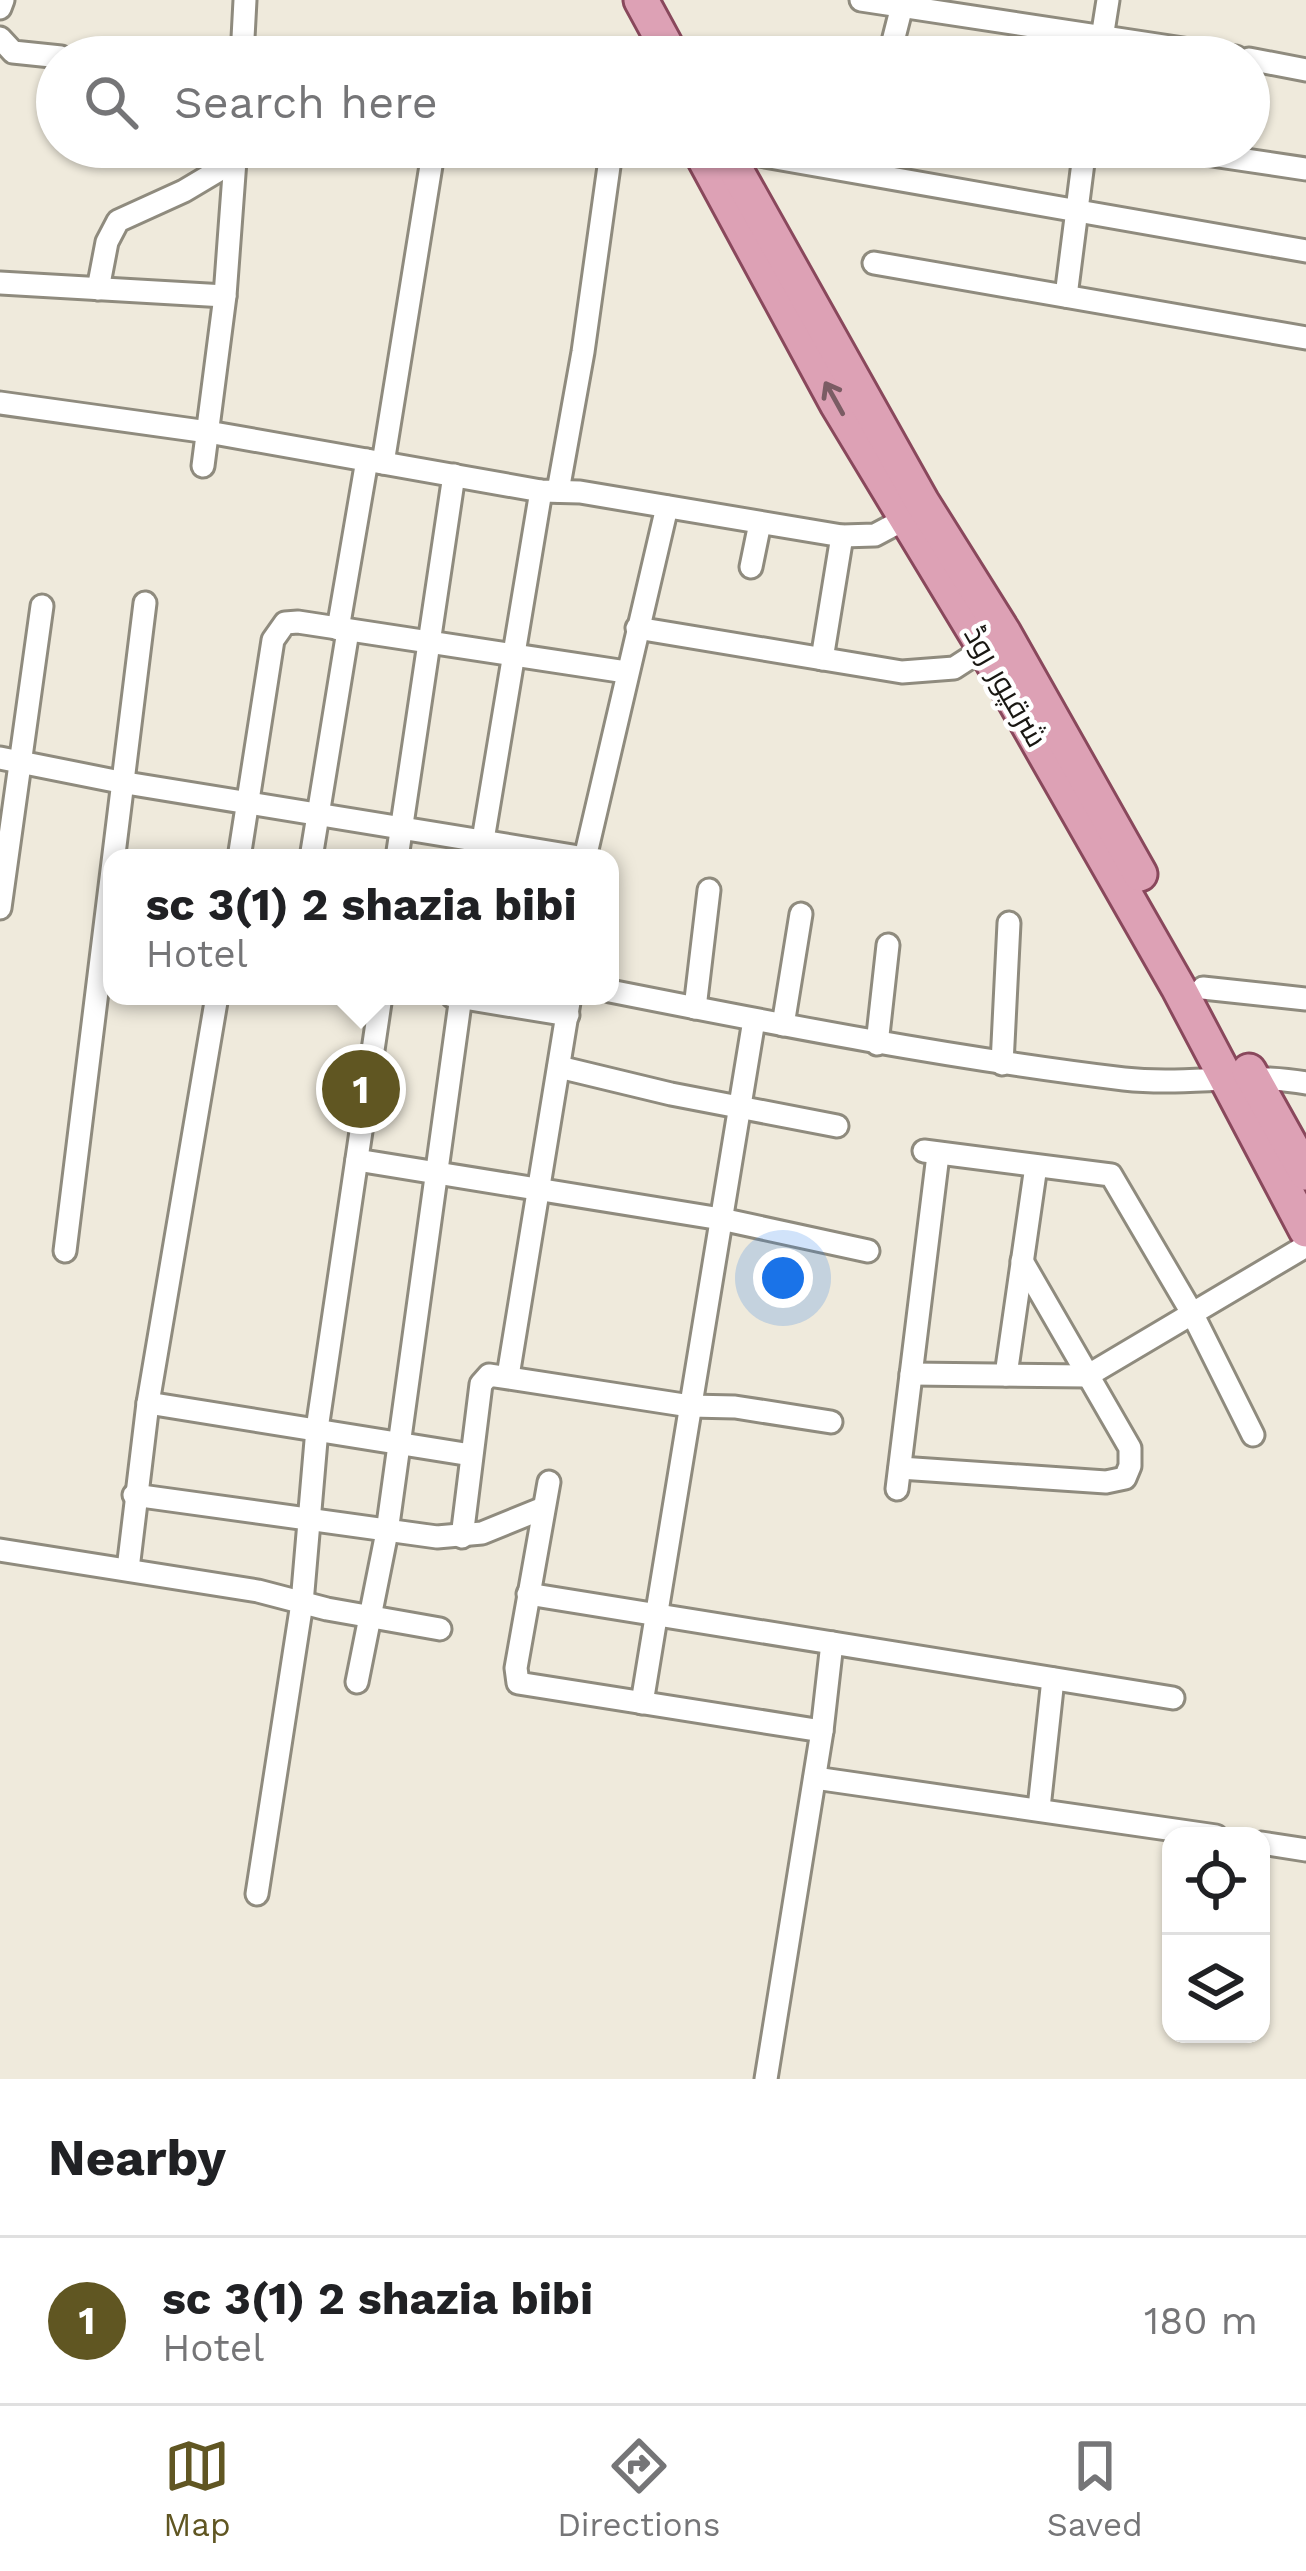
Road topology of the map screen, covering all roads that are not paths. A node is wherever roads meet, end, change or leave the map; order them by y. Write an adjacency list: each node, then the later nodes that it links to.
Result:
1 (245, 0): 7 (street)
2 (619, 0): 8 (main road)
3 (641, 0): 9 (main road)
4 (861, 0): 6 (street)
5 (1108, 0): 12 (street)
6 (894, 3): 10 (street); 11 (street)
7 (243, 36)
8 (638, 36)
9 (661, 36)
10 (891, 36)
11 (1053, 36)
12 (1103, 36)
13 (0, 38): 14 (street)
14 (36, 54)
15 (1270, 63): 16 (street)
16 (1306, 70)
17 (1270, 164): 26 (street)
18 (216, 168): 31 (street)
19 (235, 168): 32 (street)
20 (430, 168): 37 (street)
21 (609, 168): 40 (street)
22 (721, 168): 42 (main road, شرقپور روڈ, one-way to 22)
23 (723, 168): 50 (main road, شرقپور روڈ)
24 (822, 168): 27 (street)
25 (1082, 168): 27 (street)
26 (1306, 169)
27 (1076, 212): 28 (street); 33 (street)
28 (1306, 251)
29 (874, 262): 33 (street)
30 (0, 283): 31 (street)
31 (98, 289): 32 (street)
32 (225, 296): 36 (street)
33 (1066, 296): 34 (street)
34 (1306, 338)
35 (0, 403): 36 (street)
36 (208, 432): 37 (street); 38 (street)
37 (375, 462): 39 (street); 49 (street)
38 (203, 466)
39 (454, 475): 40 (street); 51 (street)
40 (549, 491): 41 (street); 52 (street)
41 (667, 506): 43 (street); 48 (street)
42 (907, 518): 44 (street); 50 (main road, شرقپور روڈ)
43 (760, 524): 44 (street); 45 (street)
44 (842, 536): 53 (street)
45 (751, 567)
46 (145, 603): 56 (street)
47 (42, 606): 55 (street)
48 (637, 628): 53 (street); 54 (street)
49 (343, 630): 51 (street); 57 (street); 58 (street)
50 (994, 641): 53 (street); 72 (main road, شرقپور روڈ); 85 (main road, شرقپور روڈ)
51 (428, 643): 52 (street); 59 (street)
52 (514, 656): 54 (street); 64 (street)
53 (822, 659)
54 (626, 673): 65 (street)
55 (11, 760): 56 (street); 67 (street)
56 (120, 782): 57 (street); 60 (street)
57 (248, 801): 58 (street); 61 (street)
58 (318, 813): 59 (street); 62 (street)
59 (400, 827): 63 (street); 64 (street)
60 (112, 849)
61 (240, 849)
62 (312, 849)
63 (398, 849)
64 (482, 849)
65 (587, 849)
66 (710, 890): 79 (street)
67 (0, 908)
68 (801, 914): 81 (street)
69 (1009, 923): 83 (street)
70 (103, 927): 97 (street)
71 (888, 945): 82 (street)
72 (1203, 988): 74 (street); 85 (main road, شرقپور روڈ)
73 (619, 993): 79 (street)
74 (1306, 999)
75 (216, 1005): 105 (street)
76 (380, 1005): 89 (street)
77 (460, 1005): 92 (street)
78 (569, 1006): 84 (street)
79 (695, 1008): 80 (street)
80 (754, 1020): 81 (street); 87 (street)
81 (783, 1025): 82 (street)
82 (877, 1044): 83 (street)
83 (1002, 1064): 85 (street)
84 (559, 1066): 87 (street); 93 (street)
85 (1242, 1080): 86 (street); 91 (main road, شرقپور روڈ); 95 (main road, شرقپور روڈ)
86 (1306, 1083)
87 (739, 1106): 88 (street); 94 (street)
88 (836, 1126)
89 (357, 1160): 92 (street); 108 (street)
90 (1036, 1166): 99 (street); 100 (street); 101 (street)
91 (1306, 1173)
92 (436, 1175): 93 (street); 110 (street)
93 (540, 1191): 94 (street); 103 (street)
94 (721, 1219): 98 (street); 106 (street)
95 (1306, 1230)
96 (1306, 1246): 100 (street)
97 (65, 1251)
98 (868, 1251)
99 (1022, 1261): 102 (street); 104 (street)
100 (1192, 1313): 104 (street); 109 (street)
101 (911, 1374): 102 (street); 104 (street)
102 (1006, 1375): 104 (street)
103 (508, 1376): 106 (street); 111 (street)
104 (1087, 1376)
105 (148, 1403): 108 (street); 113 (street)
106 (690, 1406): 107 (street); 122 (street)
107 (831, 1422)
108 (317, 1429): 110 (street); 115 (street)
109 (1253, 1435)
110 (399, 1442): 111 (street); 116 (street)
111 (471, 1455): 117 (street)
112 (549, 1482): 114 (street)
113 (134, 1496): 115 (street); 119 (street)
114 (541, 1509): 117 (street); 120 (street)
115 (307, 1520): 116 (street); 121 (street)
116 (387, 1532): 117 (street); 123 (street)
117 (462, 1537)
118 (0, 1550): 119 (street)
119 (128, 1569): 121 (street)
120 (527, 1594): 122 (street); 129 (street)
121 (302, 1603): 123 (street); 136 (street)
122 (655, 1614): 125 (street); 129 (street)
123 (373, 1617): 124 (street); 127 (street)
124 (440, 1629)
125 (832, 1643): 126 (street); 130 (street)
126 (1053, 1678): 128 (street); 132 (street)
127 (357, 1682)
128 (1173, 1698)
129 (642, 1703): 130 (street)
130 (822, 1731): 131 (street)
131 (815, 1778): 132 (street); 137 (street)
132 (1039, 1808): 133 (street)
133 (1162, 1827)
134 (1270, 1844): 135 (street)
135 (1306, 1850)
136 (257, 1894)
137 (766, 2079)

